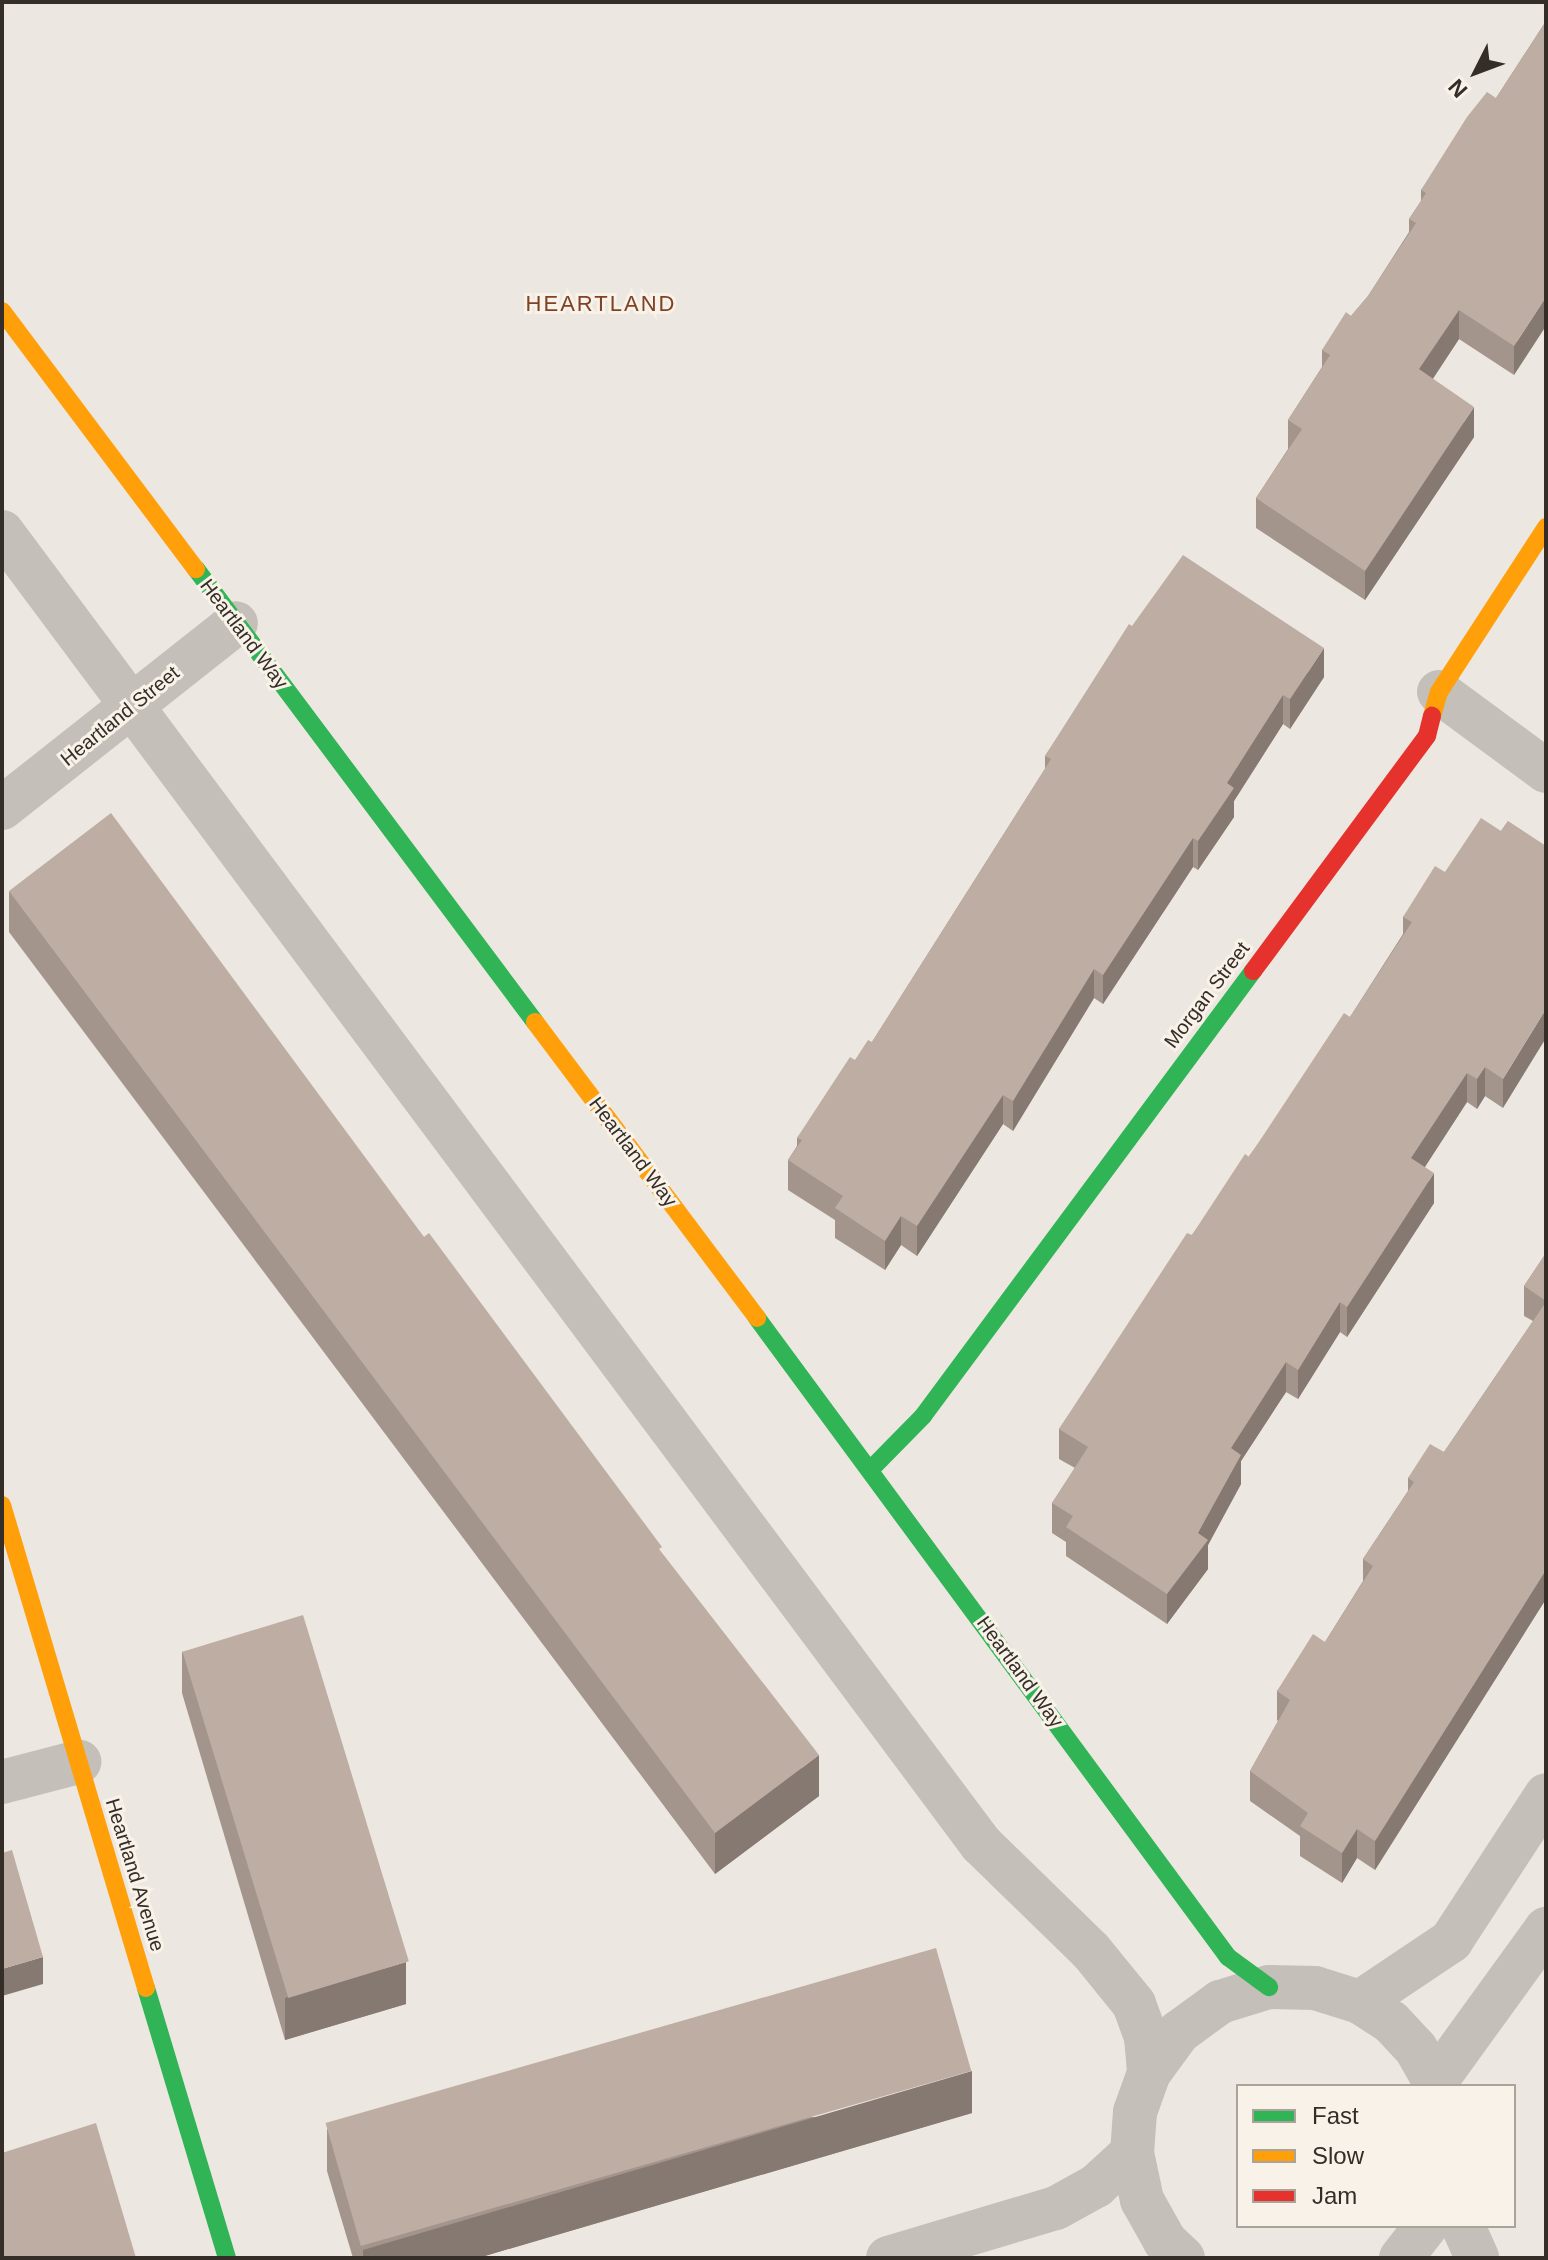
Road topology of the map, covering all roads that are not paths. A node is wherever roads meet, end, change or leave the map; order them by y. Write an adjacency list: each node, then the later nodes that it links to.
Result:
1 (2, 311): 4 (street, Heartland Way)
2 (1546, 527): 5 (street, Morgan Street)
3 (2, 532): 6 (street)
4 (236, 623): 6 (street, Heartland Street); 9 (street, Heartland Way)
5 (1439, 692): 7 (street); 9 (street, Morgan Street)
6 (133, 706): 8 (street, Heartland Street); 17 (street)
7 (1546, 771)
8 (2, 808)
9 (871, 1469): 15 (street, Heartland Way)
10 (2, 1505): 11 (street, Heartland Avenue)
11 (79, 1762): 12 (street); 22 (street, Heartland Avenue)
12 (2, 1782)
13 (1546, 1795): 16 (street)
14 (1546, 1929): 18 (street)
15 (1269, 1987): 16 (street); 17 (street)
16 (1360, 2002): 18 (street)
17 (1149, 2073): 19 (street)
18 (1436, 2084)
19 (1132, 2153): 23 (street); 24 (street)
20 (1424, 2228): 25 (street)
21 (1464, 2228): 26 (street)
22 (227, 2258)
23 (888, 2258)
24 (1183, 2258)
25 (1401, 2258)
26 (1477, 2258)

